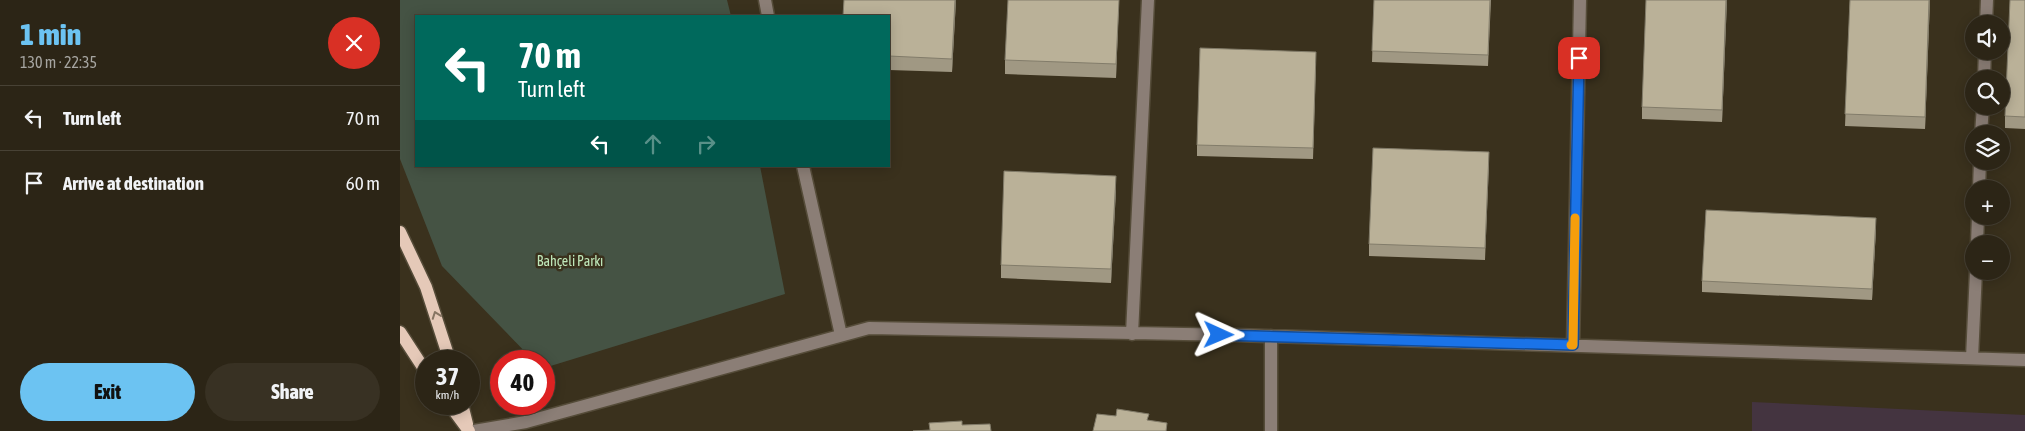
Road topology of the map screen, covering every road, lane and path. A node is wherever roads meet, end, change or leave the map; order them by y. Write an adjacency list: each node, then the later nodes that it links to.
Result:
1 (765, 0): 5 (street)
2 (1148, 0): 11 (street)
3 (1580, 0): 14 (street)
4 (1987, 0): 6 (street)
5 (768, 15)
6 (1986, 15)
7 (802, 167): 12 (street)
8 (400, 232): 15 (main road, one-way to 8)
9 (1976, 280): 17 (street)
10 (400, 332): 16 (main road)
11 (1132, 334): 12 (street); 13 (street)
12 (841, 335): 21 (street)
13 (1271, 336): 14 (street); 24 (street)
14 (1573, 345): 17 (street)
15 (446, 350)
16 (415, 355)
17 (1972, 358): 18 (street)
18 (2025, 360)
19 (457, 415): 22 (main road)
20 (465, 415): 22 (main road)
21 (528, 427): 23 (street)
22 (469, 431)
23 (474, 431)
24 (1271, 431)

